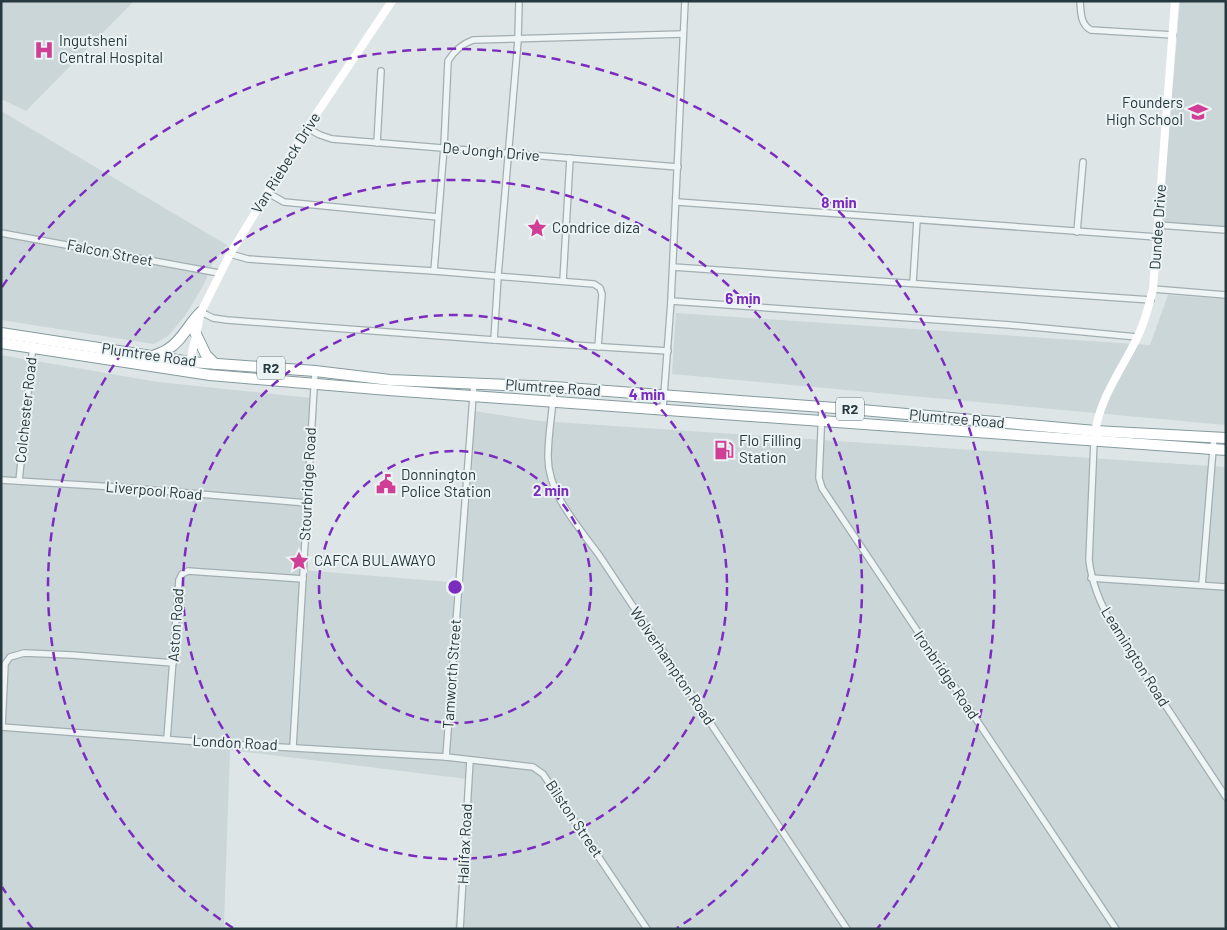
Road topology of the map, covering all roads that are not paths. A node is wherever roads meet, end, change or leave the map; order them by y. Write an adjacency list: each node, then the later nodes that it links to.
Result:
1 (392, 1): 10 (street, Van Riebeck Drive)
2 (519, 1): 8 (street)
3 (685, 1): 6 (street)
4 (1080, 1): 7 (street)
5 (1175, 1): 7 (street, Dundee Drive)
6 (683, 34): 8 (street); 16 (street)
7 (1173, 35): 21 (street, Dundee Drive)
8 (518, 40): 12 (street); 13 (street)
9 (381, 71): 11 (street)
10 (307, 128): 11 (street, De Jongh Drive); 17 (street, Van Riebeck Drive)
11 (377, 143): 12 (street, De Jongh Drive)
12 (444, 147): 13 (street, De Jongh Drive); 19 (street)
13 (508, 153): 14 (street, De Jongh Drive); 30 (street)
14 (570, 158): 16 (street, De Jongh Drive); 31 (street)
15 (1083, 162): 23 (street)
16 (678, 166): 18 (street)
17 (268, 193): 19 (street); 26 (street, Van Riebeck Drive)
18 (677, 202): 20 (street); 27 (street)
19 (438, 217): 28 (street)
20 (917, 220): 23 (street); 32 (street)
21 (1158, 225): 22 (street); 25 (street, Dundee Drive)
22 (1226, 230)
23 (1077, 232): 25 (street)
24 (1, 233): 29 (street, Falcon Street)
25 (1157, 237): 33 (street, Dundee Drive)
26 (230, 254): 28 (street); 29 (street, Van Riebeck Drive)
27 (673, 267): 32 (street); 36 (street)
28 (434, 271): 30 (street)
29 (219, 273): 37 (street, Van Riebeck Drive)
30 (498, 276): 31 (street); 41 (street)
31 (564, 280): 44 (street)
32 (913, 283): 35 (street)
33 (1153, 290): 34 (street); 35 (street, Dundee Drive)
34 (1226, 295)
35 (1151, 300): 40 (street, Dundee Drive)
36 (671, 301): 40 (street); 45 (street)
37 (200, 312): 38 (street, Van Riebeck Drive); 41 (street); 46 (highway)
38 (196, 332): 47 (street, Van Riebeck Drive); 48 (highway)
39 (1, 333): 43 (highway, Plumtree Road / R2)
40 (1138, 337): 61 (street, Dundee Drive)
41 (494, 340): 44 (street)
42 (1, 343): 43 (highway, Plumtree Road / R2)
43 (33, 343): 46 (highway, Plumtree Road / R2); 49 (highway, Plumtree Road / R2); 67 (street, Colchester Road)
44 (598, 347): 45 (street)
45 (668, 351): 55 (street)
46 (152, 356): 47 (highway, Plumtree Road / R2)
47 (190, 362): 48 (highway, Plumtree Road / R2); 49 (highway); 51 (highway)
48 (214, 364): 50 (highway, Plumtree Road / R2)
49 (172, 371): 51 (highway, Plumtree Road / R2)
50 (315, 371): 52 (street, Stourbridge Road); 53 (highway, Plumtree Road / R2)
51 (210, 375): 52 (highway, Plumtree Road / R2)
52 (314, 383): 56 (highway, Plumtree Road / R2); 68 (street, Stourbridge Road)
53 (474, 383): 54 (highway, Plumtree Road / R2); 56 (street, Tamworth Street)
54 (554, 387): 55 (highway, Plumtree Road / R2); 57 (street, Wolverhampton Road)
55 (664, 395): 58 (street); 59 (highway, Plumtree Road / R2)
56 (472, 396): 57 (highway, Plumtree Road / R2); 77 (street, Tamworth Street)
57 (553, 400): 58 (highway, Plumtree Road / R2); 82 (street, Wolverhampton Road)
58 (663, 408): 60 (highway, Plumtree Road / R2)
59 (822, 408): 60 (street, Ironbridge Road); 61 (highway, Plumtree Road / R2)
60 (821, 421): 61 (highway, Plumtree Road / R2); 83 (street, Ironbridge Road)
61 (1095, 436): 62 (highway, Plumtree Road / R2); 64 (highway, Plumtree Road / R2); 69 (street, Leamington Road)
62 (1214, 437): 63 (highway, Plumtree Road / R2); 64 (street)
63 (1226, 438)
64 (1213, 449): 65 (highway, Plumtree Road / R2); 71 (street)
65 (1226, 450)
66 (1, 480): 67 (street, Liverpool Road)
67 (19, 482): 68 (street, Liverpool Road)
68 (307, 503): 70 (street, Stourbridge Road)
69 (1092, 578): 71 (street); 79 (street, Leamington Road)
70 (303, 579): 73 (street, Aston Road); 76 (street, Stourbridge Road)
71 (1202, 585): 72 (street)
72 (1226, 588)
73 (173, 663): 74 (street); 75 (street, Aston Road)
74 (1, 727): 75 (street, London Road)
75 (167, 739): 76 (street, London Road)
76 (293, 747): 77 (street, London Road)
77 (446, 757): 78 (street, London Road)
78 (470, 760): 80 (street, Halifax Road); 81 (street, Bilston Street)
79 (1226, 797)
80 (460, 929)
81 (646, 929)
82 (847, 929)
83 (1116, 929)

